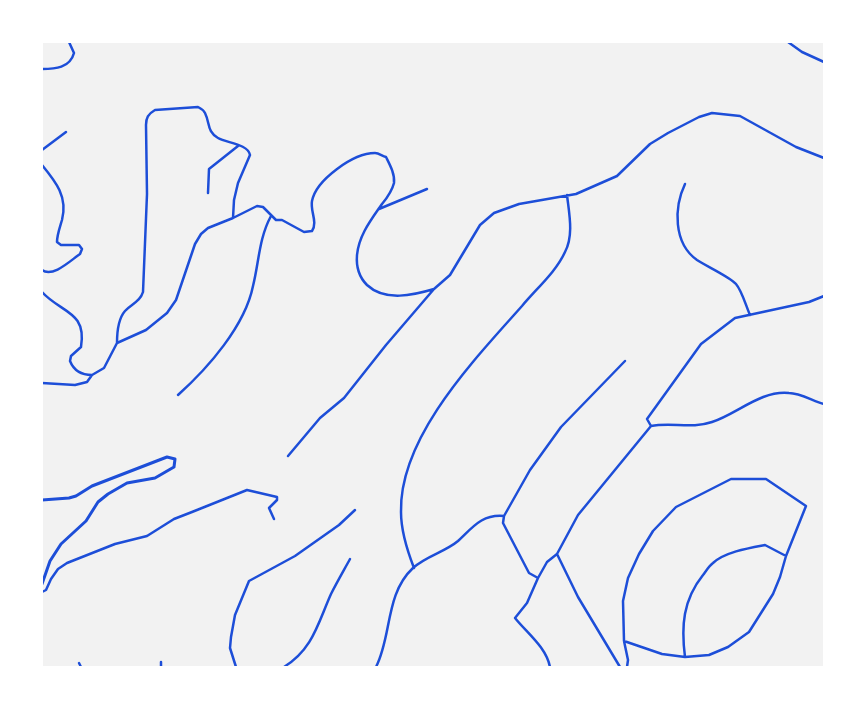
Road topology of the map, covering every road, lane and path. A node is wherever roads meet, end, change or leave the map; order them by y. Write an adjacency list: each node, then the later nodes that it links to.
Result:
1 (69, 42): 4 (street)
2 (788, 42): 3 (street)
3 (824, 62)
4 (42, 69)
5 (66, 132): 7 (street)
6 (239, 146): 12 (street); 16 (street); 22 (street)
7 (42, 150)
8 (824, 158): 13 (street)
9 (42, 165): 17 (street)
10 (685, 184): 21 (street)
11 (427, 189): 14 (street)
12 (208, 193)
13 (567, 195): 18 (street); 37 (street)
14 (379, 210): 15 (street); 18 (street)
15 (271, 216): 16 (street); 26 (street)
16 (233, 218): 22 (street)
17 (42, 270)
18 (434, 289): 29 (street)
19 (42, 292): 24 (street)
20 (824, 296): 21 (street)
21 (750, 315): 28 (street)
22 (117, 343): 24 (street)
23 (625, 361): 32 (street)
24 (92, 375): 25 (street)
25 (42, 383)
26 (178, 395)
27 (824, 404): 28 (street)
28 (651, 426): 34 (street)
29 (288, 456)
30 (42, 500): 39 (main road)
31 (355, 510): 47 (street)
32 (504, 516): 37 (street); 38 (street)
33 (274, 519): 40 (street)
34 (557, 554): 38 (street); 51 (street)
35 (786, 556): 41 (street); 42 (street); 42 (street)
36 (350, 559): 48 (street)
37 (414, 568): 49 (street)
38 (538, 578): 50 (street)
39 (42, 584)
40 (42, 592)
41 (624, 641): 42 (street); 52 (street)
42 (684, 657)
43 (161, 662): 46 (street)
44 (79, 663): 45 (street)
45 (81, 667)
46 (161, 667)
47 (236, 667)
48 (284, 667)
49 (376, 667)
50 (550, 667)
51 (620, 667)
52 (627, 667)

